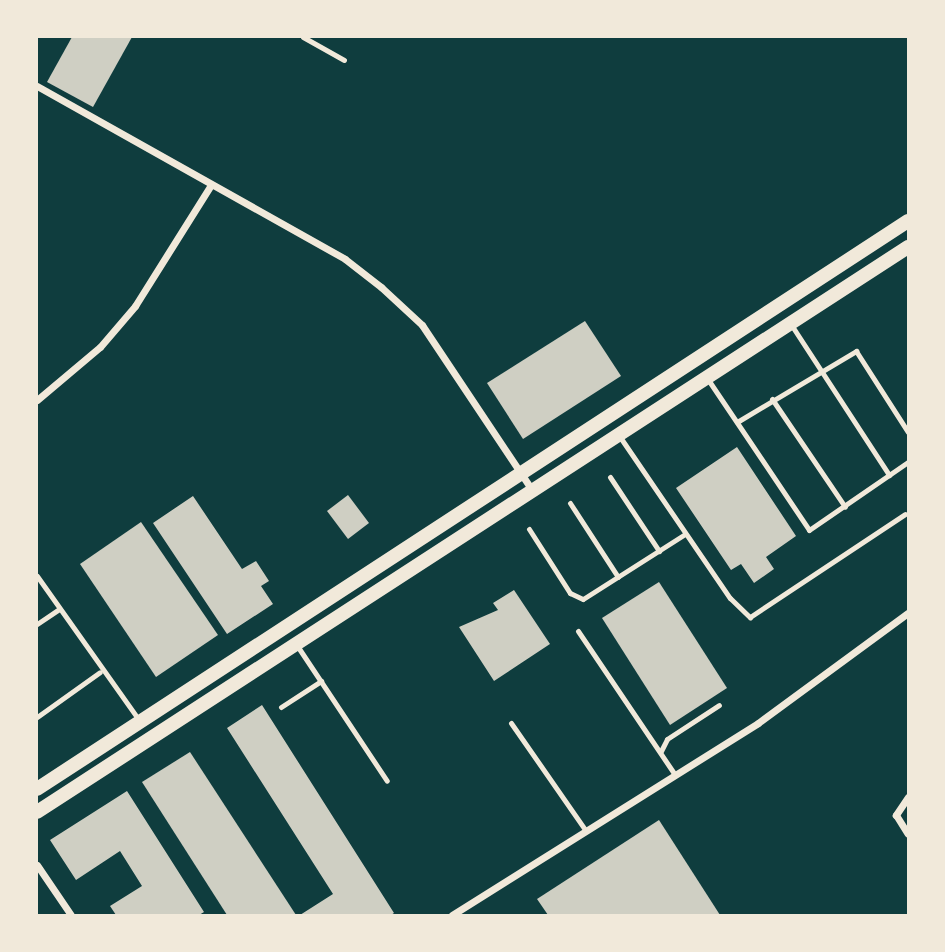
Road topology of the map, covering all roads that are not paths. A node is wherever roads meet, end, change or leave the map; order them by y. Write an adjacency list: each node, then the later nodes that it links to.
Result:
1 (303, 37): 2 (lane)
2 (344, 60)
3 (37, 86): 4 (street)
4 (211, 185): 11 (street); 16 (street)
5 (908, 221): 16 (main road)
6 (908, 247): 7 (main road)
7 (790, 324): 8 (lane); 9 (main road)
8 (820, 368): 10 (lane); 13 (lane); 17 (lane)
9 (707, 378): 12 (lane); 14 (main road)
10 (772, 399): 12 (lane); 21 (lane)
11 (37, 400)
12 (737, 422): 21 (lane)
13 (908, 432)
14 (618, 434): 19 (main road); 24 (lane)
15 (908, 462): 17 (lane)
16 (519, 470): 19 (street); 38 (main road)
17 (889, 475): 21 (lane)
18 (610, 477): 25 (lane)
19 (532, 490): 32 (main road)
20 (570, 503): 27 (lane)
21 (845, 507)
22 (905, 514): 24 (lane)
23 (529, 530): 27 (lane)
24 (685, 534): 25 (lane)
25 (659, 551): 27 (lane)
26 (37, 576): 28 (lane)
27 (618, 577)
28 (59, 609): 30 (lane); 33 (lane)
29 (908, 613): 41 (street)
30 (37, 624)
31 (578, 631): 40 (lane)
32 (296, 644): 34 (lane); 45 (main road)
33 (100, 672): 37 (lane); 38 (lane)
34 (321, 681): 36 (lane); 42 (lane)
35 (719, 705): 40 (lane)
36 (281, 707)
37 (37, 717)
38 (142, 723): 43 (main road)
39 (511, 723): 46 (lane)
40 (665, 761): 41 (lane)
41 (675, 775): 46 (street)
42 (387, 781)
43 (37, 789)
44 (908, 797): 47 (street)
45 (37, 812)
46 (586, 831): 50 (street)
47 (908, 834)
48 (37, 865): 49 (street)
49 (71, 915)
50 (452, 915)

